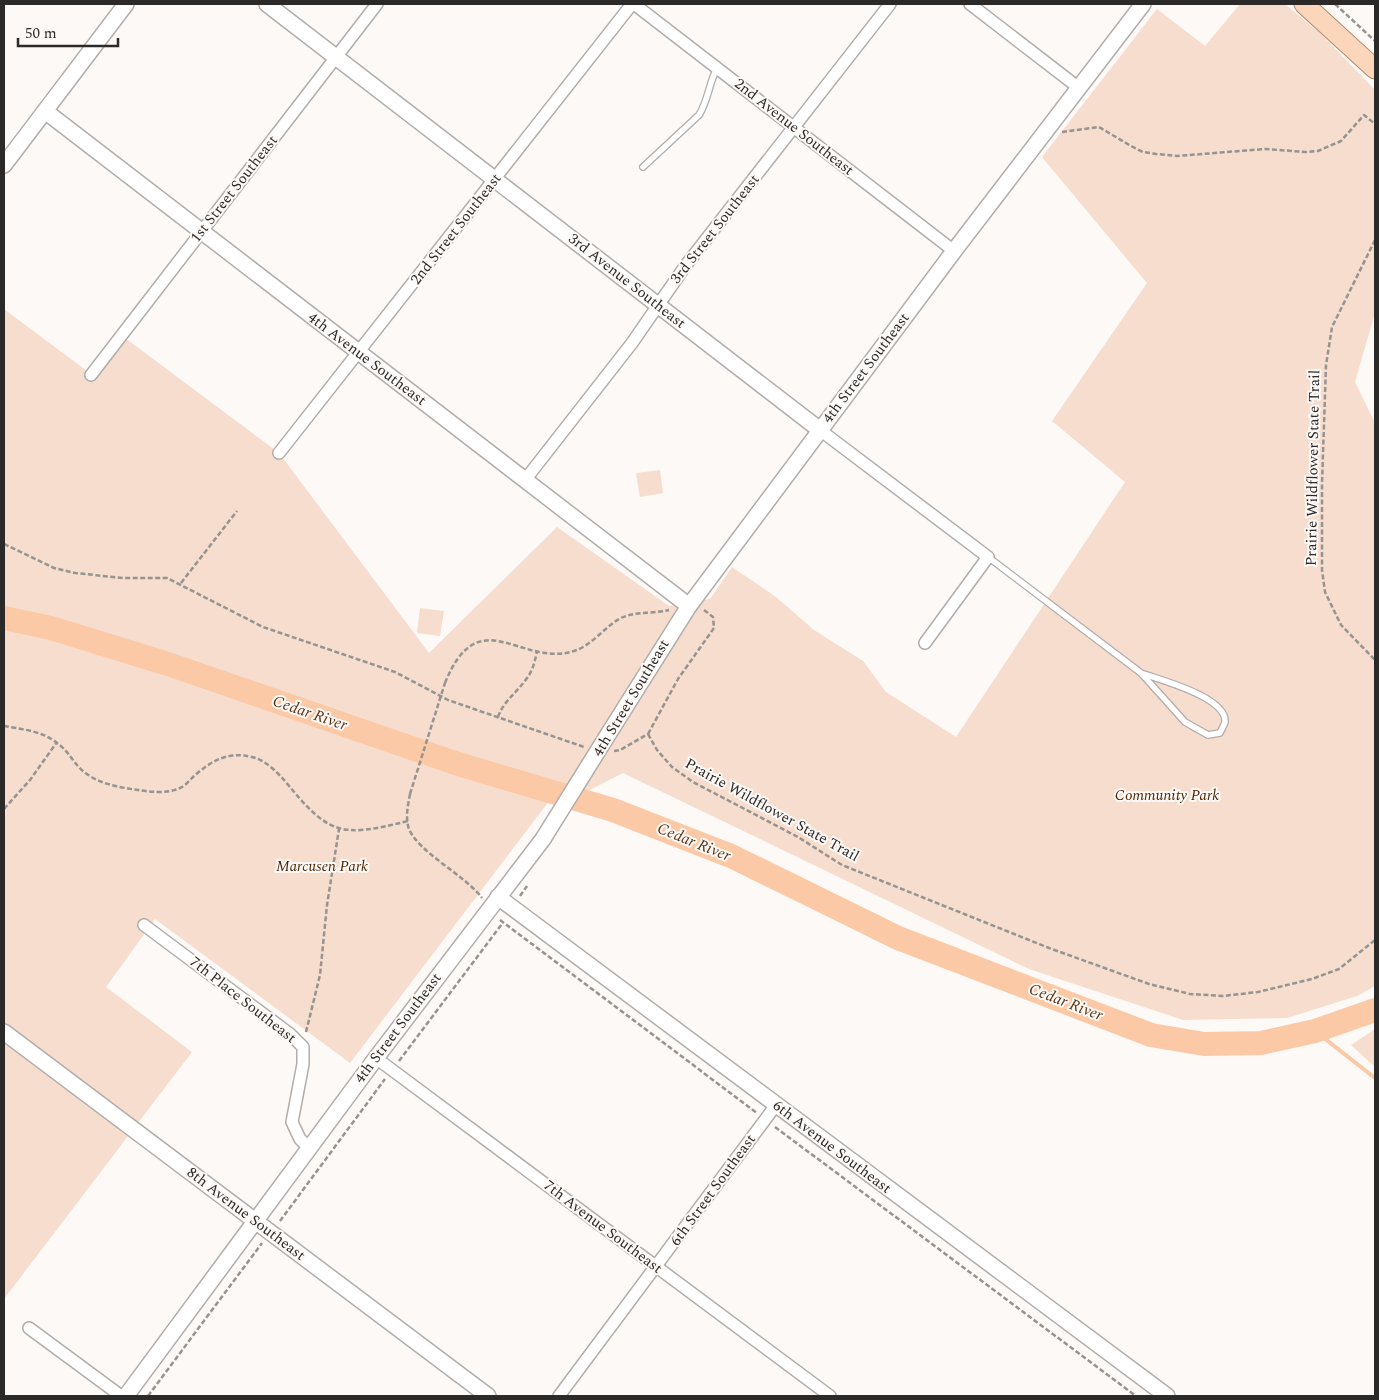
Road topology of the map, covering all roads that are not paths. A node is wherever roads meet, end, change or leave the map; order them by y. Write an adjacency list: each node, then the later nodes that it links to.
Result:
1 (126, 4): 13 (street)
2 (267, 4): 9 (street, 3rd Avenue Southeast)
3 (377, 4): 9 (street, 1st Street Southeast)
4 (633, 4): 10 (street, 2nd Avenue Southeast); 17 (street, 2nd Street Southeast)
5 (890, 4): 14 (street, 3rd Street Southeast)
6 (970, 4): 12 (street)
7 (1143, 4): 12 (street, 4th Street Southeast)
8 (1304, 4): 11 (main road)
9 (336, 56): 17 (street, 3rd Avenue Southeast); 18 (street, 1st Street Southeast)
10 (717, 68): 14 (street, 2nd Avenue Southeast); 16 (lane)
11 (1375, 69)
12 (1079, 88): 19 (street, 4th Street Southeast)
13 (45, 111): 15 (street); 18 (street, 4th Avenue Southeast)
14 (795, 127): 19 (street, 2nd Avenue Southeast); 20 (street, 3rd Street Southeast)
15 (4, 165)
16 (643, 167)
17 (495, 180): 20 (street, 3rd Avenue Southeast); 21 (street, 2nd Street Southeast)
18 (201, 232): 21 (street, 4th Avenue Southeast); 22 (street, 1st Street Southeast)
19 (954, 251): 23 (street, 4th Street Southeast)
20 (658, 306): 23 (street, 3rd Avenue Southeast); 25 (street, 3rd Street Southeast)
21 (359, 353): 24 (street, 2nd Street Southeast); 25 (street, 4th Avenue Southeast)
22 (91, 374)
23 (820, 430): 26 (street, 3rd Avenue Southeast); 27 (street, 4th Street Southeast)
24 (280, 453)
25 (525, 480): 27 (street, 4th Avenue Southeast)
26 (988, 557): 28 (street); 29 (lane)
27 (689, 606): 30 (street, 4th Street Southeast, bridge)
28 (925, 643)
29 (1141, 673): 29 (lane)
30 (494, 902): 33 (street, 4th Street Southeast); 34 (street, 6th Avenue Southeast)
31 (144, 925): 35 (street, 7th Place Southeast)
32 (4, 1032): 36 (street, 8th Avenue Southeast)
33 (376, 1058): 35 (street, 4th Street Southeast); 37 (street, 7th Avenue Southeast)
34 (776, 1105): 37 (street, 6th Street Southeast); 44 (street, 6th Avenue Southeast)
35 (309, 1148): 36 (street, 4th Street Southeast)
36 (255, 1221): 40 (street, 4th Street Southeast); 41 (street, 8th Avenue Southeast)
37 (656, 1267): 42 (street, 6th Street Southeast); 43 (street, 7th Avenue Southeast)
38 (29, 1328): 39 (street)
39 (121, 1396)
40 (126, 1396)
41 (488, 1396)
42 (559, 1396)
43 (830, 1396)
44 (1167, 1396)

